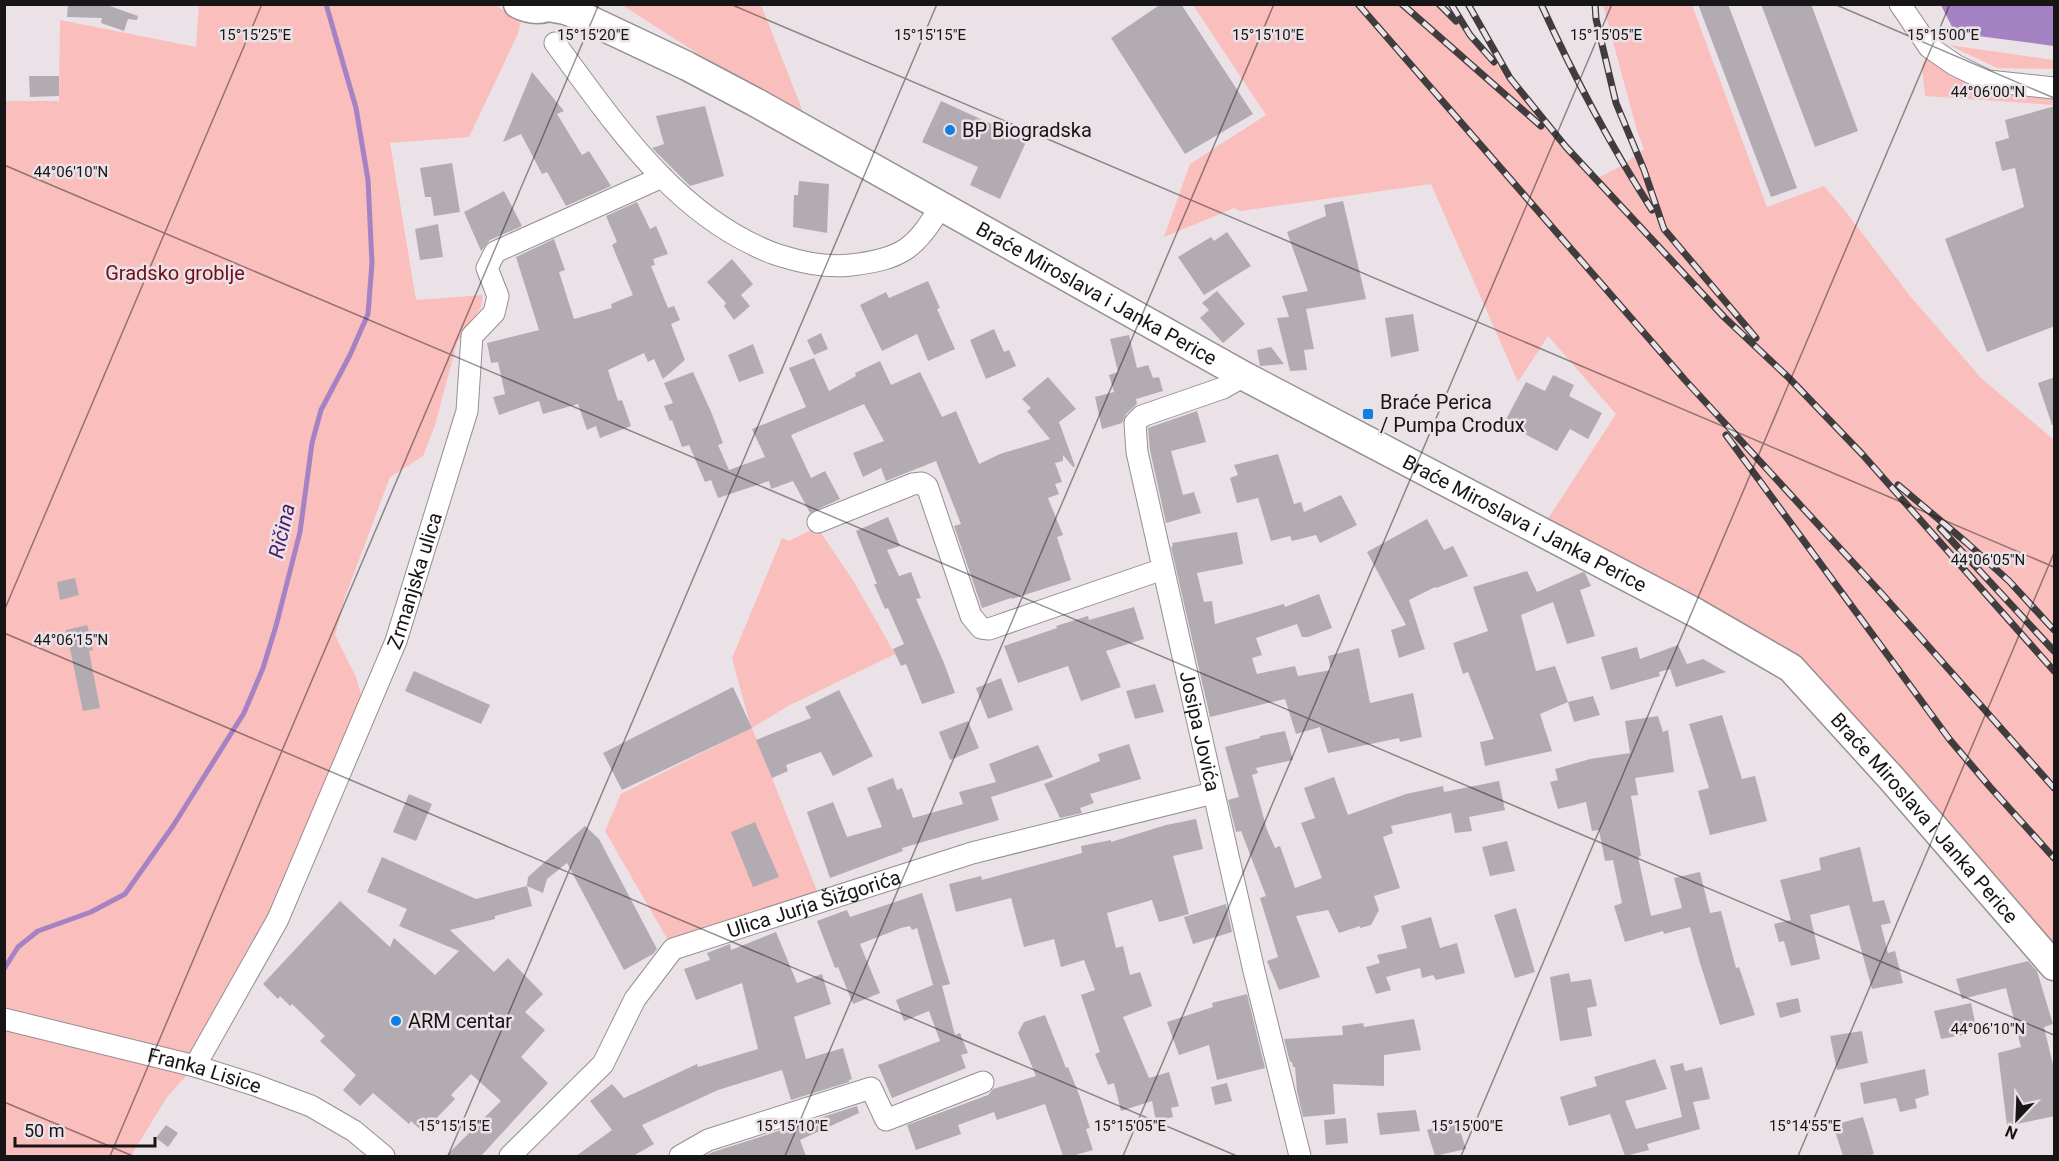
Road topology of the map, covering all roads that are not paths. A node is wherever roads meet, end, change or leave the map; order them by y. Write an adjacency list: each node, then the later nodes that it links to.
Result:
1 (518, 4): 4 (main road, Braće Miroslava i Janka Perice)
2 (598, 4): 6 (main road, Braće Miroslava i Janka Perice)
3 (1900, 4): 7 (street)
4 (551, 6): 6 (main road, Braće Miroslava i Janka Perice)
5 (555, 43): 8 (street)
6 (687, 66): 9 (main road, Braće Miroslava i Janka Perice)
7 (2055, 88)
8 (662, 177): 9 (street); 16 (street, Zrmanjska ulica)
9 (941, 206): 10 (main road, Braće Miroslava i Janka Perice)
10 (1244, 376): 12 (street, Josipa Jovića); 14 (main road, Braće Miroslava i Janka Perice)
11 (818, 522): 12 (street)
12 (1163, 569): 13 (street, Josipa Jovića)
13 (1213, 793): 19 (street, Ulica Jurja Šižgorića); 21 (street, Josipa Jovića)
14 (2055, 966)
15 (8, 1020): 16 (street, Franka Lisice)
16 (195, 1066): 18 (street, Franka Lisice)
17 (983, 1082): 20 (street)
18 (384, 1156)
19 (510, 1156)
20 (680, 1156)
21 (1300, 1156)

